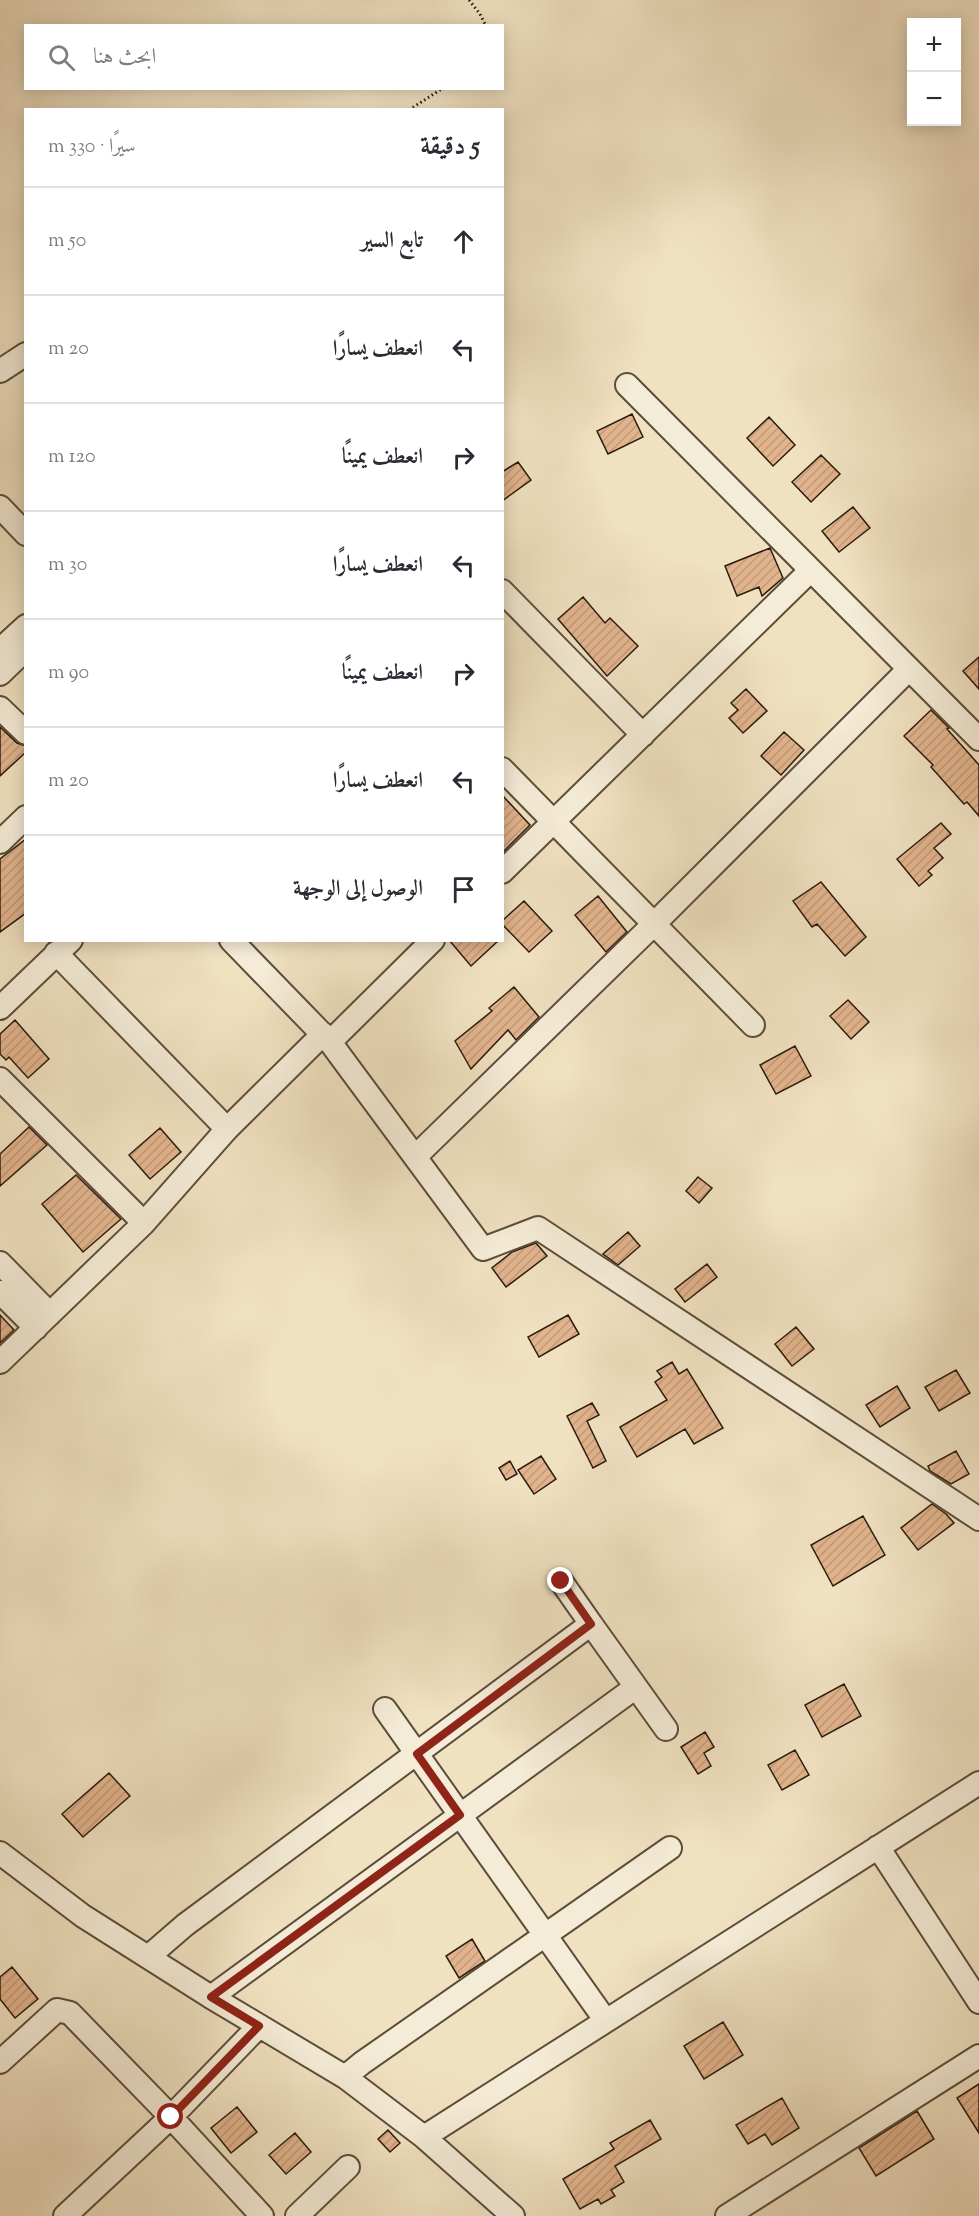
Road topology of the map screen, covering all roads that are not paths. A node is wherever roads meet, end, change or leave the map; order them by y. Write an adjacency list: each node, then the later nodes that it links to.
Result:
1 (24, 355): 2 (street)
2 (0, 371)
3 (627, 385): 6 (street)
4 (0, 507): 5 (street)
5 (24, 532)
6 (811, 570): 11 (street); 15 (street)
7 (504, 593): 15 (street)
8 (24, 628): 9 (street)
9 (0, 650)
10 (24, 651): 12 (street)
11 (909, 669): 16 (street); 22 (street)
12 (0, 674)
13 (0, 708): 14 (street)
14 (24, 732)
15 (643, 735): 19 (street)
16 (978, 736)
17 (504, 771): 19 (street)
18 (24, 819): 20 (street)
19 (554, 822): 21 (street); 22 (street)
20 (0, 842)
21 (504, 870)
22 (654, 924): 27 (street); 31 (street)
23 (233, 942): 28 (street)
24 (423, 944): 28 (street)
25 (63, 947): 26 (street); 30 (street)
26 (0, 1008)
27 (753, 1025)
28 (326, 1038): 30 (street); 31 (street)
29 (0, 1079): 32 (street)
30 (227, 1129): 32 (street)
31 (415, 1157): 37 (street)
32 (144, 1223): 35 (street)
33 (0, 1263): 35 (street)
34 (0, 1292): 35 (street)
35 (43, 1321): 36 (street)
36 (0, 1362)
37 (979, 1519)
38 (561, 1581): 39 (street)
39 (591, 1624): 40 (street); 43 (street)
40 (636, 1687): 42 (street); 45 (street)
41 (385, 1709): 43 (street)
42 (666, 1729)
43 (417, 1754): 45 (street); 50 (street)
44 (979, 1783): 46 (street)
45 (460, 1815): 49 (street); 51 (street)
46 (878, 1847): 52 (street); 53 (street)
47 (670, 1848): 49 (street)
48 (0, 1853): 50 (street)
49 (545, 1935): 53 (street); 57 (street)
50 (147, 1957): 51 (street)
51 (211, 1997): 54 (street)
52 (979, 2002)
53 (606, 2021): 59 (street)
54 (259, 2026): 57 (street); 58 (street)
55 (979, 2056): 65 (street)
56 (0, 2062): 58 (street)
57 (345, 2077): 59 (street)
58 (171, 2117): 61 (street); 62 (street)
59 (424, 2137): 64 (street)
60 (348, 2167): 63 (street)
61 (65, 2216)
62 (262, 2216)
63 (297, 2216)
64 (513, 2216)
65 (727, 2216)

